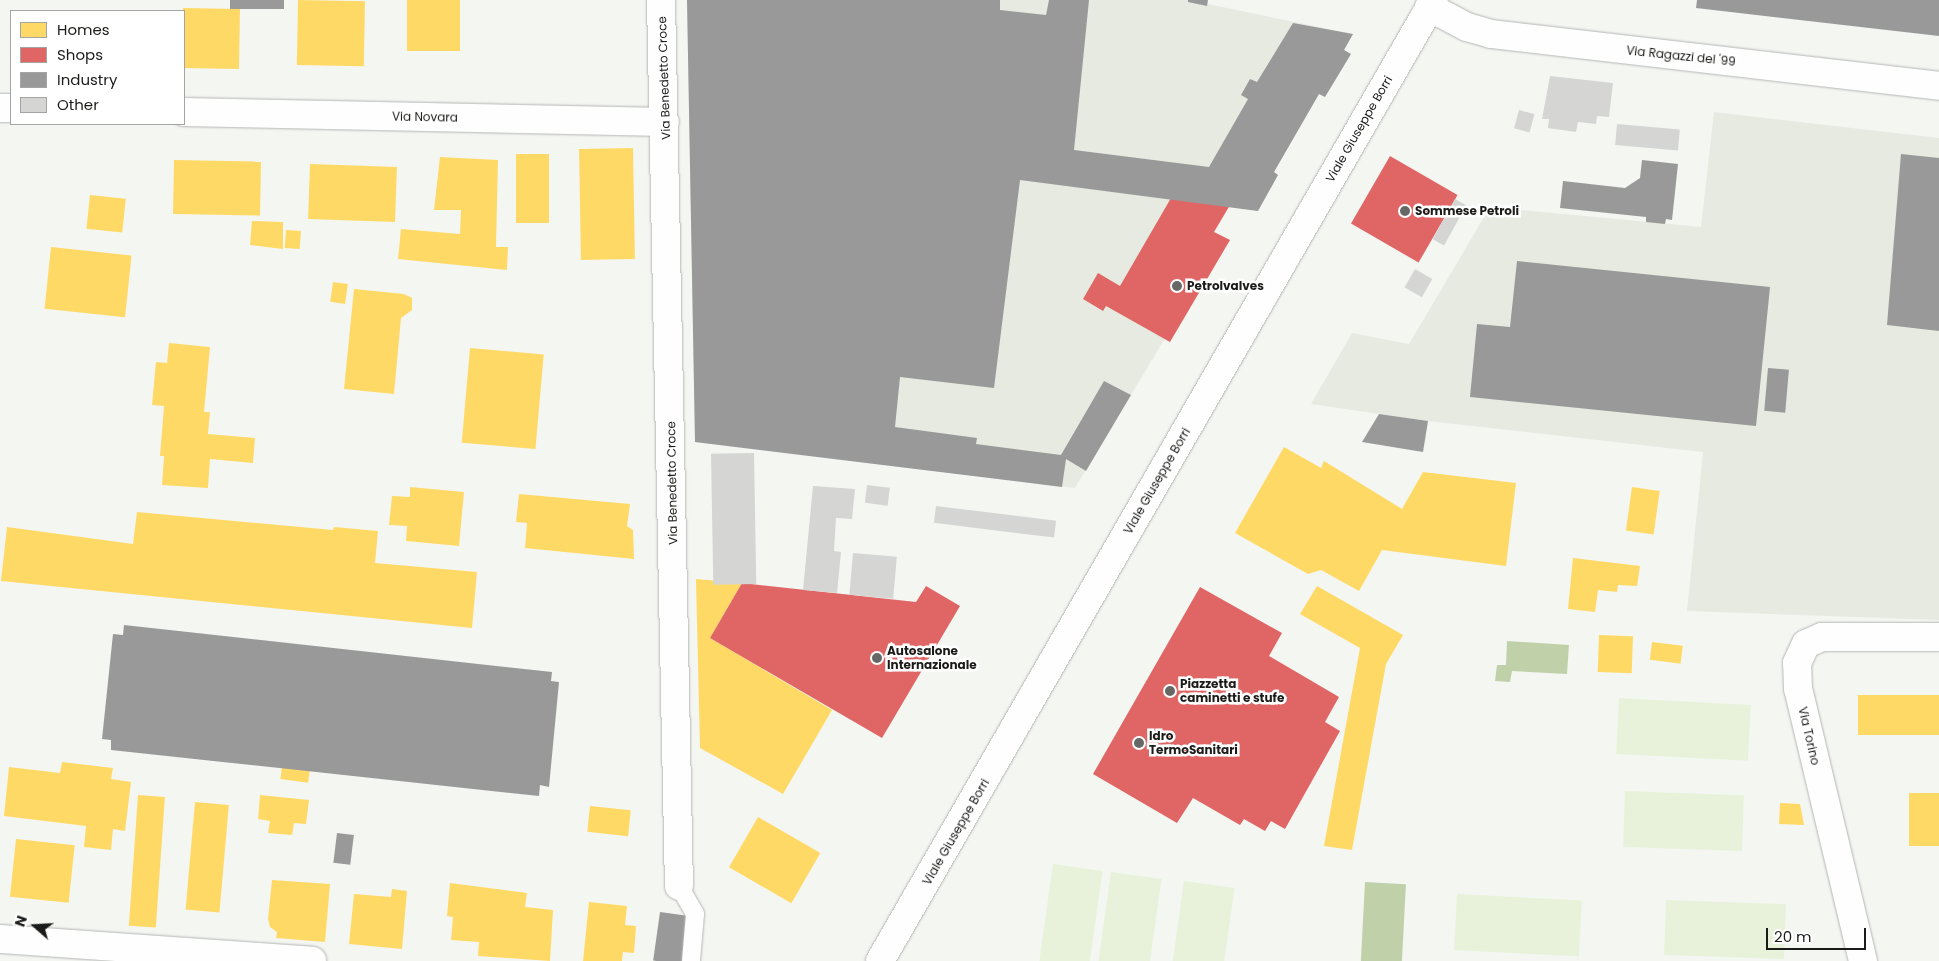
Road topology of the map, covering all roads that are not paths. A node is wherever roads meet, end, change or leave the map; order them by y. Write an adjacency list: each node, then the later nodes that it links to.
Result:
1 (661, 0): 5 (street, Via Benedetto Croce)
2 (1431, 4): 3 (street, Via Ragazzi del '99); 11 (street, Viale Giuseppe Borri)
3 (1939, 86)
4 (185, 112): 5 (street, Via Novara)
5 (665, 122): 7 (street, Via Benedetto Croce)
6 (1939, 638): 12 (street, Via Torino)
7 (678, 886): 10 (lane, Via Benedetto Croce)
8 (0, 939): 9 (street)
9 (312, 961)
10 (691, 961)
11 (880, 961)
12 (1863, 961)

